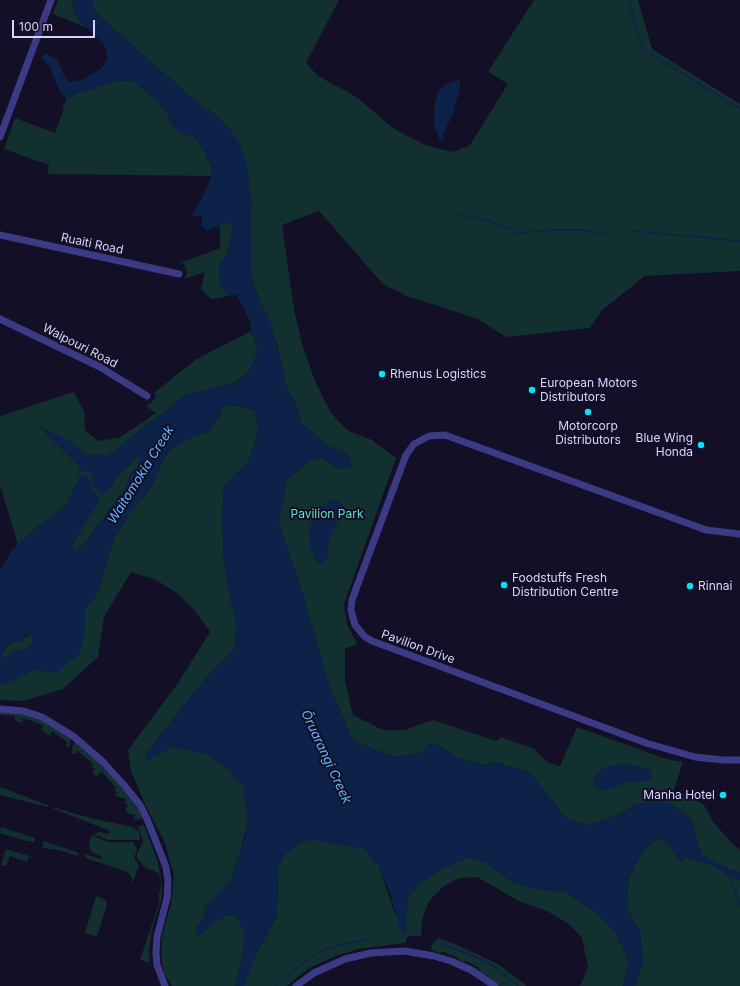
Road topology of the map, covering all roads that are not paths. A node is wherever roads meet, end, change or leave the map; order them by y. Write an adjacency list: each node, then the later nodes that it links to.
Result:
1 (51, 0): 2 (street)
2 (0, 137)
3 (0, 235): 4 (street, Ruaiti Road)
4 (179, 274)
5 (0, 319): 6 (street, Waipouri Road)
6 (147, 396)
7 (740, 534): 9 (street, Pavilion Drive)
8 (0, 708): 10 (street)
9 (740, 760)
10 (165, 986)
11 (296, 986): 12 (street)
12 (495, 986)

